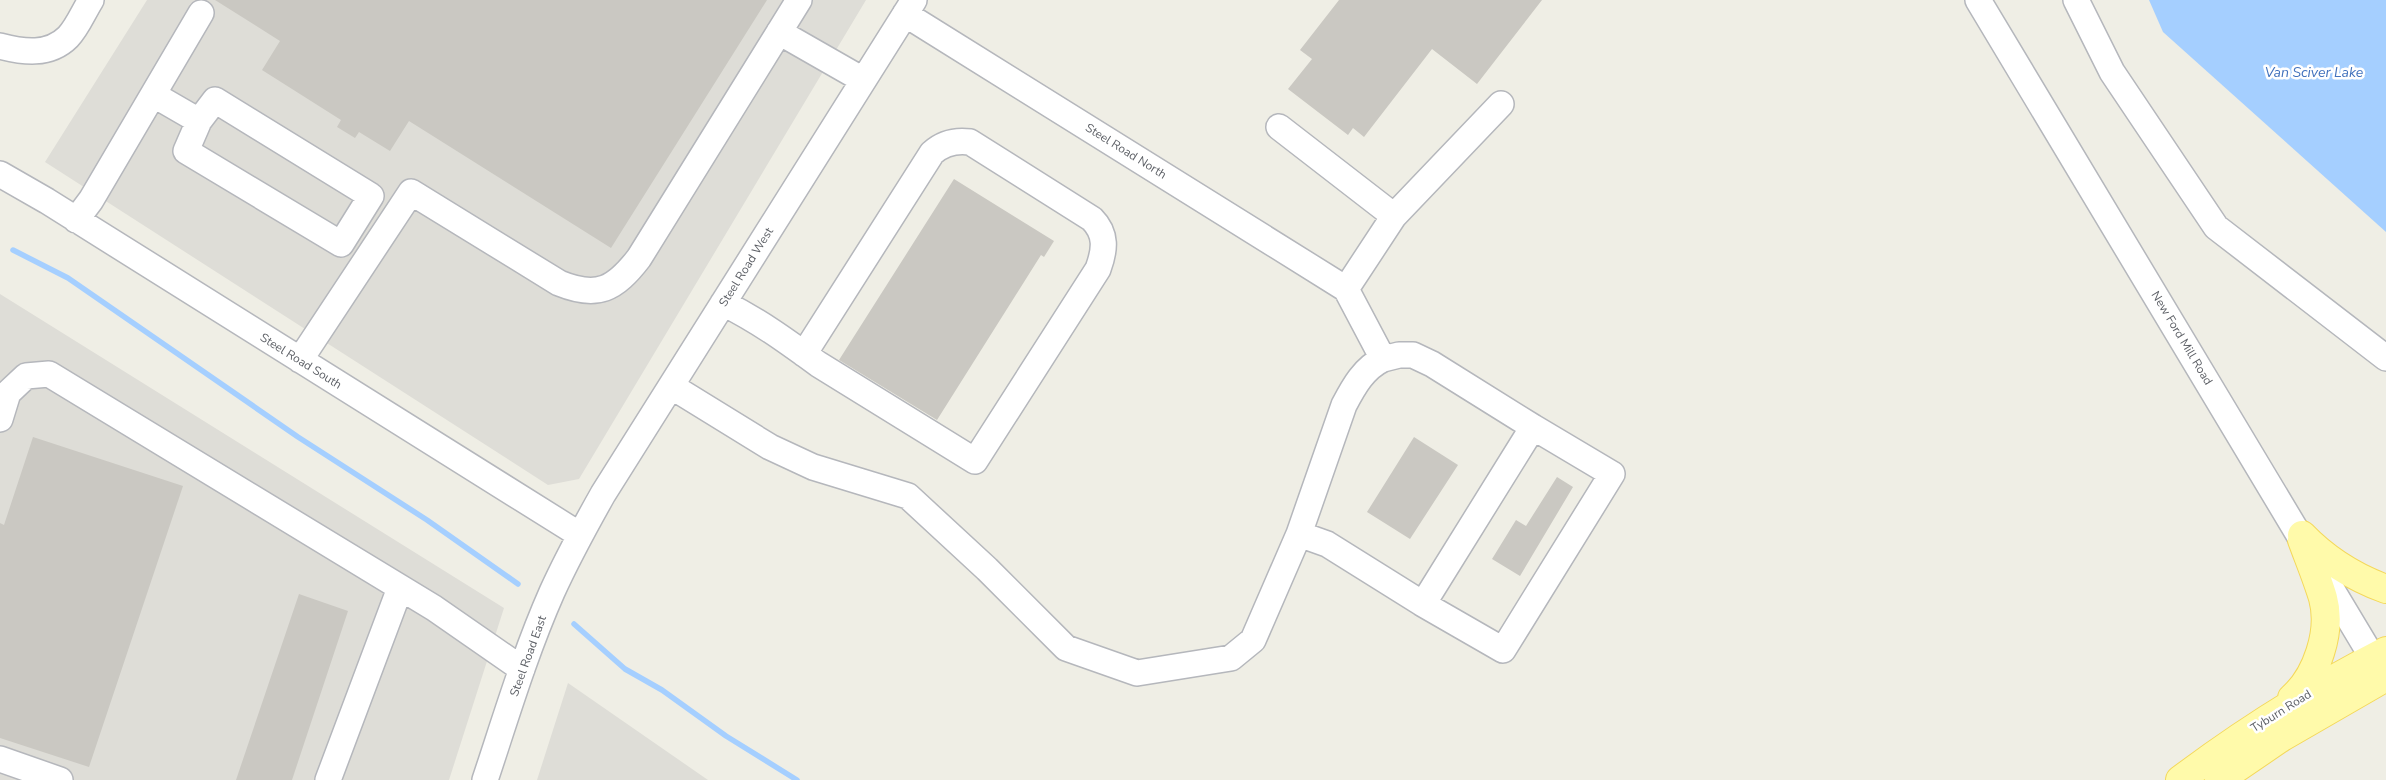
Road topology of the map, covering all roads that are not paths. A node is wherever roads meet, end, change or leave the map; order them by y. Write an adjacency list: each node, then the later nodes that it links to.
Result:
1 (91, 0): 8 (street)
2 (799, 0): 7 (street)
3 (1978, 0): 28 (street, New Ford Mill Road)
4 (2076, 0): 20 (street)
5 (910, 7): 9 (street, Steel Road West); 17 (street, Steel Road North)
6 (201, 13): 10 (street)
7 (779, 32): 9 (street); 22 (street)
8 (0, 46)
9 (863, 80): 18 (street, Steel Road West)
10 (154, 95): 12 (street); 16 (street)
11 (1501, 104): 15 (street)
12 (199, 121): 12 (street)
13 (1279, 127): 15 (street)
14 (0, 174): 16 (street, Steel Road South)
15 (1394, 216): 17 (street)
16 (76, 220): 22 (street, Steel Road South)
17 (1346, 290): 21 (street)
18 (723, 303): 19 (street); 23 (street, Steel Road West)
19 (804, 354): 19 (street)
20 (2386, 358)
21 (1383, 359): 25 (street); 26 (street)
22 (300, 360): 27 (street, Steel Road South)
23 (671, 386): 26 (street); 27 (street, Steel Road West)
24 (0, 419): 29 (street)
25 (1533, 427): 31 (street); 31 (street)
26 (1299, 534): 31 (street)
27 (580, 535): 33 (street, Steel Road East)
28 (2300, 535): 30 (main road); 32 (street, New Ford Mill Road); 34 (main road)
29 (400, 588): 33 (street); 37 (street)
30 (2386, 588)
31 (1423, 604)
32 (2383, 668): 34 (main road, Tyburn Road); 40 (main road, Tyburn Road)
33 (522, 669): 38 (street, Steel Road East)
34 (2271, 716): 39 (main road, Tyburn Road)
35 (0, 759): 36 (street)
36 (60, 780)
37 (328, 780)
38 (485, 780)
39 (2180, 780)
40 (2220, 780)

